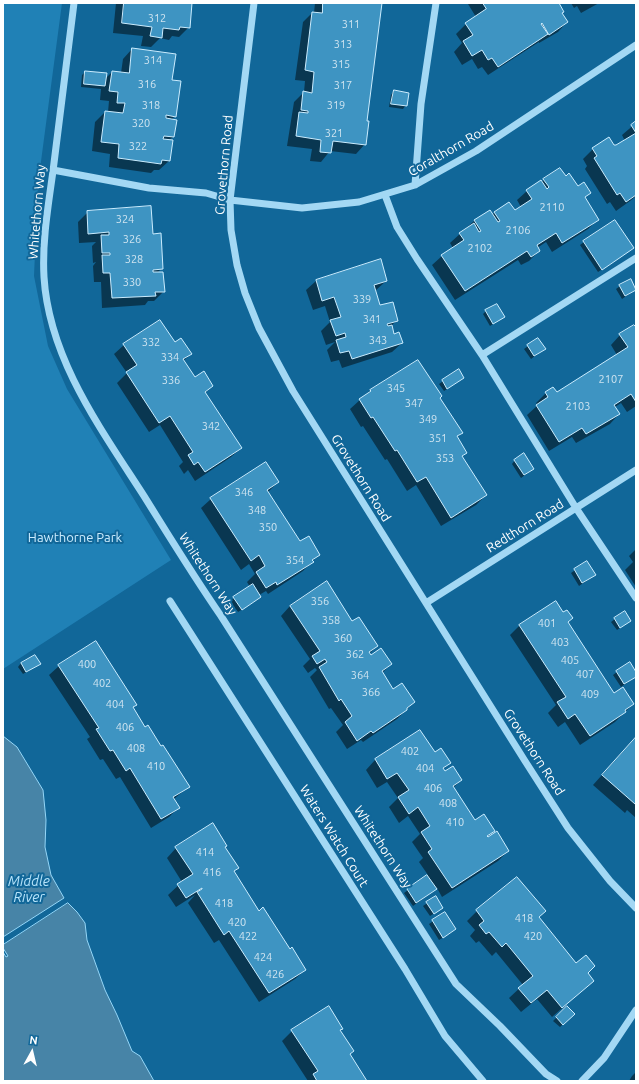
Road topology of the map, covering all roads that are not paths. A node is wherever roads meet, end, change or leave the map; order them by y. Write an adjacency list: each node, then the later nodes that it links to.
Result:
1 (74, 3): 5 (street, Whitethorn Way)
2 (254, 3): 8 (street, Grovethorn Road)
3 (436, 3): 6 (street)
4 (636, 45): 6 (street, Coralthorn Road)
5 (53, 170): 8 (street, Coralthorn Road); 19 (street, Whitethorn Way)
6 (415, 185): 7 (street, Coralthorn Road)
7 (385, 195): 8 (street, Coralthorn Road); 10 (street)
8 (230, 200): 15 (street, Grovethorn Road)
9 (636, 258): 10 (street)
10 (482, 355): 12 (street)
11 (636, 470): 12 (street, Redthorn Road)
12 (576, 508): 13 (street); 15 (street, Redthorn Road)
13 (636, 598)
14 (170, 601): 18 (street, Waters Watch Court)
15 (426, 603): 16 (street, Grovethorn Road)
16 (636, 908)
17 (636, 1010): 20 (street)
18 (483, 1081)
19 (557, 1081)
20 (582, 1081)

